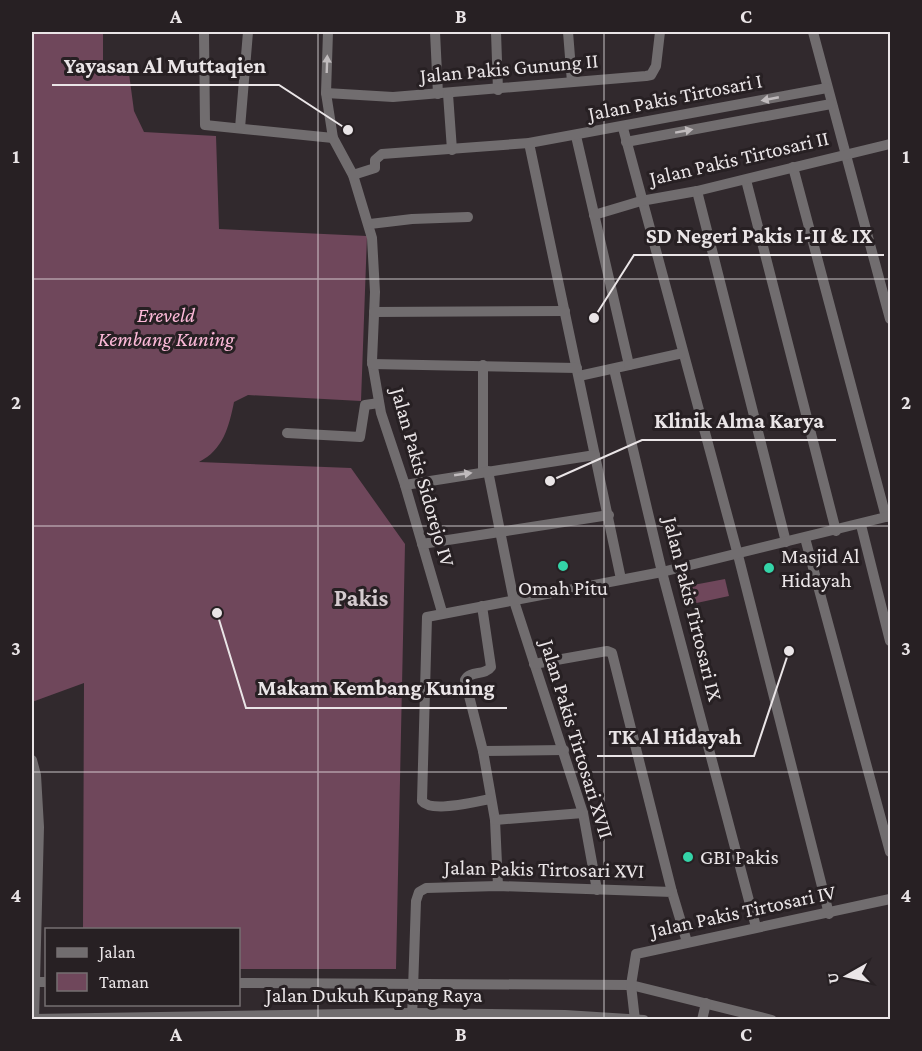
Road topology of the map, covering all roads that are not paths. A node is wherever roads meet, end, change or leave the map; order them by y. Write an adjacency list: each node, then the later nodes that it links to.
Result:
1 (204, 32): 15 (street)
2 (248, 32): 15 (street)
3 (327, 32): 12 (street, Jalan Pakis Sidorejo IV, one-way to 3)
4 (435, 32): 13 (street)
5 (496, 32): 11 (street)
6 (568, 32): 9 (street)
7 (660, 32): 9 (street, Jalan Pakis Gunung II)
8 (813, 32): 10 (street)
9 (572, 82): 11 (street, Jalan Pakis Gunung II)
10 (827, 88): 14 (street); 16 (street, Jalan Pakis Tirtosari I, one-way to 16)
11 (498, 90): 13 (street, Jalan Pakis Gunung II)
12 (326, 93): 13 (street, Jalan Pakis Gunung II); 18 (street, Jalan Pakis Sidorejo IV)
13 (443, 94): 22 (street)
14 (831, 104): 19 (street, Jalan Pakis Tirtosari I, one-way to 14); 23 (street)
15 (240, 128): 18 (street)
16 (622, 128): 17 (street, Jalan Pakis Tirtosari I); 19 (street)
17 (576, 135): 20 (street, Jalan Pakis Tirtosari I); 29 (street)
18 (333, 138): 25 (street, Jalan Pakis Sidorejo IV)
19 (626, 142): 28 (street)
20 (529, 143): 22 (street, Jalan Pakis Tirtosari I); 32 (street)
21 (891, 144): 23 (street, Jalan Pakis Tirtosari II)
22 (452, 150): 25 (street, Jalan Pakis Tirtosari I)
23 (845, 154): 24 (street, Jalan Pakis Tirtosari II); 34 (street)
24 (793, 167): 26 (street, Jalan Pakis Tirtosari II); 47 (street)
25 (353, 175): 31 (street, Jalan Pakis Sidorejo IV)
26 (746, 180): 27 (street, Jalan Pakis Tirtosari II); 49 (street)
27 (697, 191): 28 (street, Jalan Pakis Tirtosari II); 52 (street)
28 (641, 201): 29 (street, Jalan Pakis Tirtosari II); 35 (street)
29 (594, 215): 38 (street)
30 (468, 217): 31 (street)
31 (370, 224): 33 (street, Jalan Pakis Sidorejo IV)
32 (565, 311): 33 (street); 40 (street)
33 (374, 312): 36 (street, Jalan Pakis Sidorejo IV)
34 (891, 320)
35 (683, 353): 38 (street); 54 (street)
36 (372, 364): 37 (street); 41 (street, Jalan Pakis Sidorejo IV)
37 (483, 365): 40 (street); 44 (street, Jalan Pakis Tirtosari XVII)
38 (629, 365): 39 (street)
39 (614, 369): 40 (street); 55 (street, Jalan Pakis Tirtosari IX)
40 (578, 372): 43 (street)
41 (379, 403): 42 (street); 45 (street, Jalan Pakis Sidorejo IV)
42 (287, 434)
43 (595, 455): 44 (street); 46 (street)
44 (486, 471): 45 (street, one-way to 44); 50 (street, Jalan Pakis Tirtosari XVII)
45 (405, 485): 53 (street, Jalan Pakis Sidorejo IV)
46 (609, 515): 50 (street); 56 (street)
47 (888, 517): 48 (street)
48 (861, 525): 49 (street); 60 (street)
49 (837, 531): 51 (street)
50 (500, 532): 53 (street); 57 (street, Jalan Pakis Tirtosari XVII)
51 (805, 538): 52 (street); 68 (street)
52 (786, 542): 54 (street)
53 (422, 544): 59 (street, Jalan Pakis Sidorejo IV)
54 (738, 555): 55 (street); 74 (street)
55 (662, 572): 56 (street); 75 (street, Jalan Pakis Tirtosari IX)
56 (621, 579): 57 (street)
57 (514, 601): 58 (street); 61 (street, Jalan Pakis Tirtosari XVII)
58 (482, 606): 59 (street); 63 (street)
59 (442, 612): 65 (street)
60 (891, 641)
61 (534, 664): 62 (street, Jalan Pakis Tirtosari XVII); 72 (street)
62 (564, 750): 63 (street); 66 (street, Jalan Pakis Tirtosari XVII)
63 (483, 751): 65 (street)
64 (32, 760): 70 (street)
65 (490, 799): 67 (street)
66 (583, 813): 67 (street); 71 (street, Jalan Pakis Tirtosari XVII)
67 (495, 820): 69 (street)
68 (891, 852)
69 (498, 886): 71 (street, Jalan Pakis Tirtosari XVI); 78 (street, Jalan Pakis Tirtosari XVI)
70 (34, 890): 77 (street)
71 (597, 890): 72 (street, Jalan Pakis Tirtosari XVI)
72 (672, 892): 76 (street, Jalan Pakis Tirtosari XVI)
73 (891, 899): 74 (street, Jalan Pakis Tirtosari IV)
74 (829, 914): 75 (street, Jalan Pakis Tirtosari IV)
75 (756, 927): 76 (street, Jalan Pakis Tirtosari IV)
76 (687, 942): 80 (street, Jalan Pakis Tirtosari IV)
77 (33, 982): 89 (street)
78 (413, 982): 79 (street, Jalan Dukuh Kupang Raya); 80 (street, Jalan Dukuh Kupang Raya); 83 (street)
79 (240, 983)
80 (631, 985): 81 (street, Jalan Dukuh Kupang Raya); 90 (street)
81 (706, 1003): 91 (street); 92 (street, Jalan Dukuh Kupang Raya)
82 (336, 1016): 83 (street, Jalan Dukuh Kupang Raya); 84 (street, Jalan Dukuh Kupang Raya)
83 (411, 1016): 85 (street, Jalan Dukuh Kupang Raya)
84 (261, 1017): 88 (street, Jalan Dukuh Kupang Raya)
85 (488, 1017): 86 (street, Jalan Dukuh Kupang Raya)
86 (565, 1017): 90 (street, Jalan Dukuh Kupang Raya)
87 (110, 1018): 88 (street, Jalan Dukuh Kupang Raya); 89 (street, Jalan Dukuh Kupang Raya)
88 (185, 1018)
89 (33, 1019)
90 (638, 1019)
91 (702, 1020)
92 (772, 1020)

